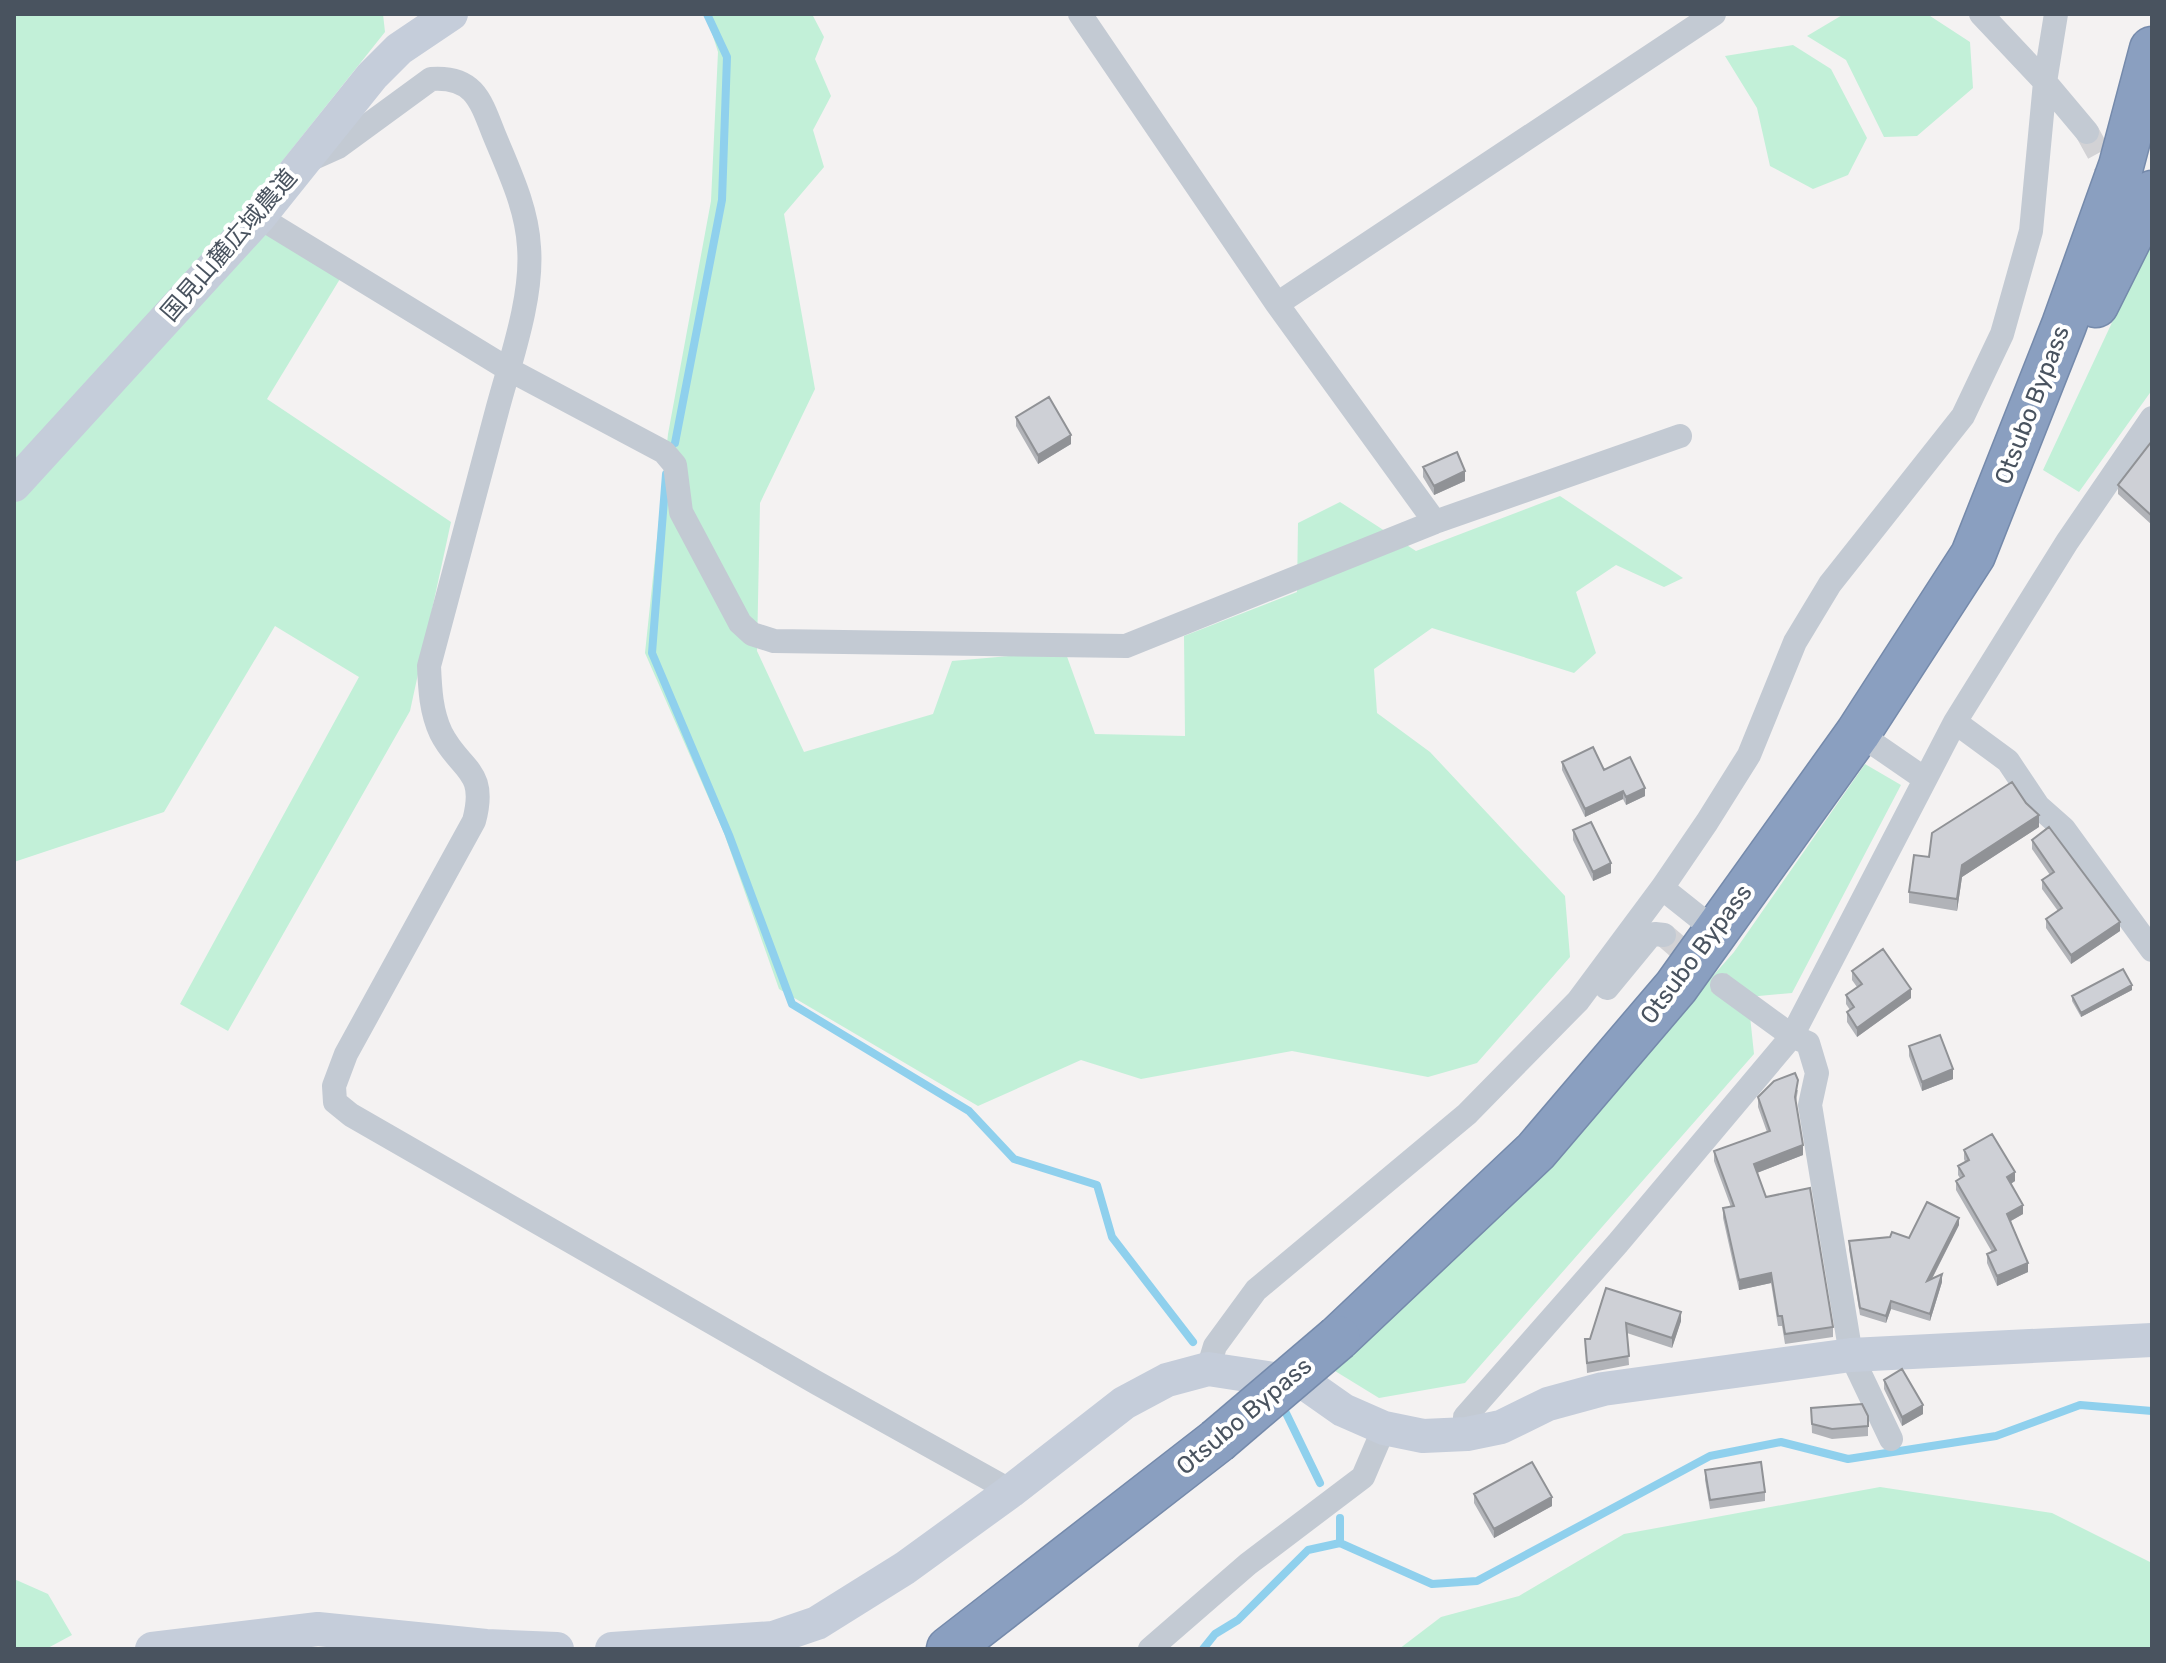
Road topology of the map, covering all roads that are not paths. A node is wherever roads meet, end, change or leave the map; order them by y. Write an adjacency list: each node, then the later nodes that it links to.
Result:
1 (451, 14): 9 (street, 国見山麓広域農道)
2 (1080, 14): 12 (street)
3 (1714, 14): 12 (street)
4 (1981, 14): 7 (street)
5 (2056, 14): 7 (street)
6 (2152, 49): 18 (highway, Otsubo Bypass)
7 (2045, 82): 8 (street); 22 (street)
8 (2087, 132)
9 (299, 165): 11 (street, 国見山麓広域農道); 13 (street)
10 (2152, 193): 18 (highway)
11 (259, 217): 13 (street); 16 (street, 国見山麓広域農道)
12 (1277, 304): 17 (street)
13 (508, 369): 17 (street); 35 (street)
14 (2152, 418): 19 (street)
15 (1680, 436): 17 (street)
16 (14, 485)
17 (1435, 522)
18 (1973, 555): 20 (highway, Otsubo Bypass)
19 (1955, 722): 21 (street); 25 (street)
20 (1858, 733): 21 (street); 23 (highway, Otsubo Bypass)
21 (1925, 779): 28 (street)
22 (1662, 888): 23 (street); 27 (street)
23 (1716, 931): 39 (highway, Otsubo Bypass, bridge)
24 (1664, 935): 27 (street)
25 (2152, 950)
26 (1722, 985): 28 (street)
27 (1578, 1001): 31 (street)
28 (1792, 1036): 30 (street); 33 (street)
29 (2152, 1340): 30 (street)
30 (1851, 1355): 33 (street); 34 (street)
31 (1208, 1369): 32 (street); 35 (street)
32 (1384, 1428): 33 (street); 40 (street)
33 (1467, 1434)
34 (1891, 1439)
35 (1011, 1491): 38 (street)
36 (152, 1649): 37 (street)
37 (557, 1649)
38 (612, 1649)
39 (949, 1649)
40 (1150, 1649)

